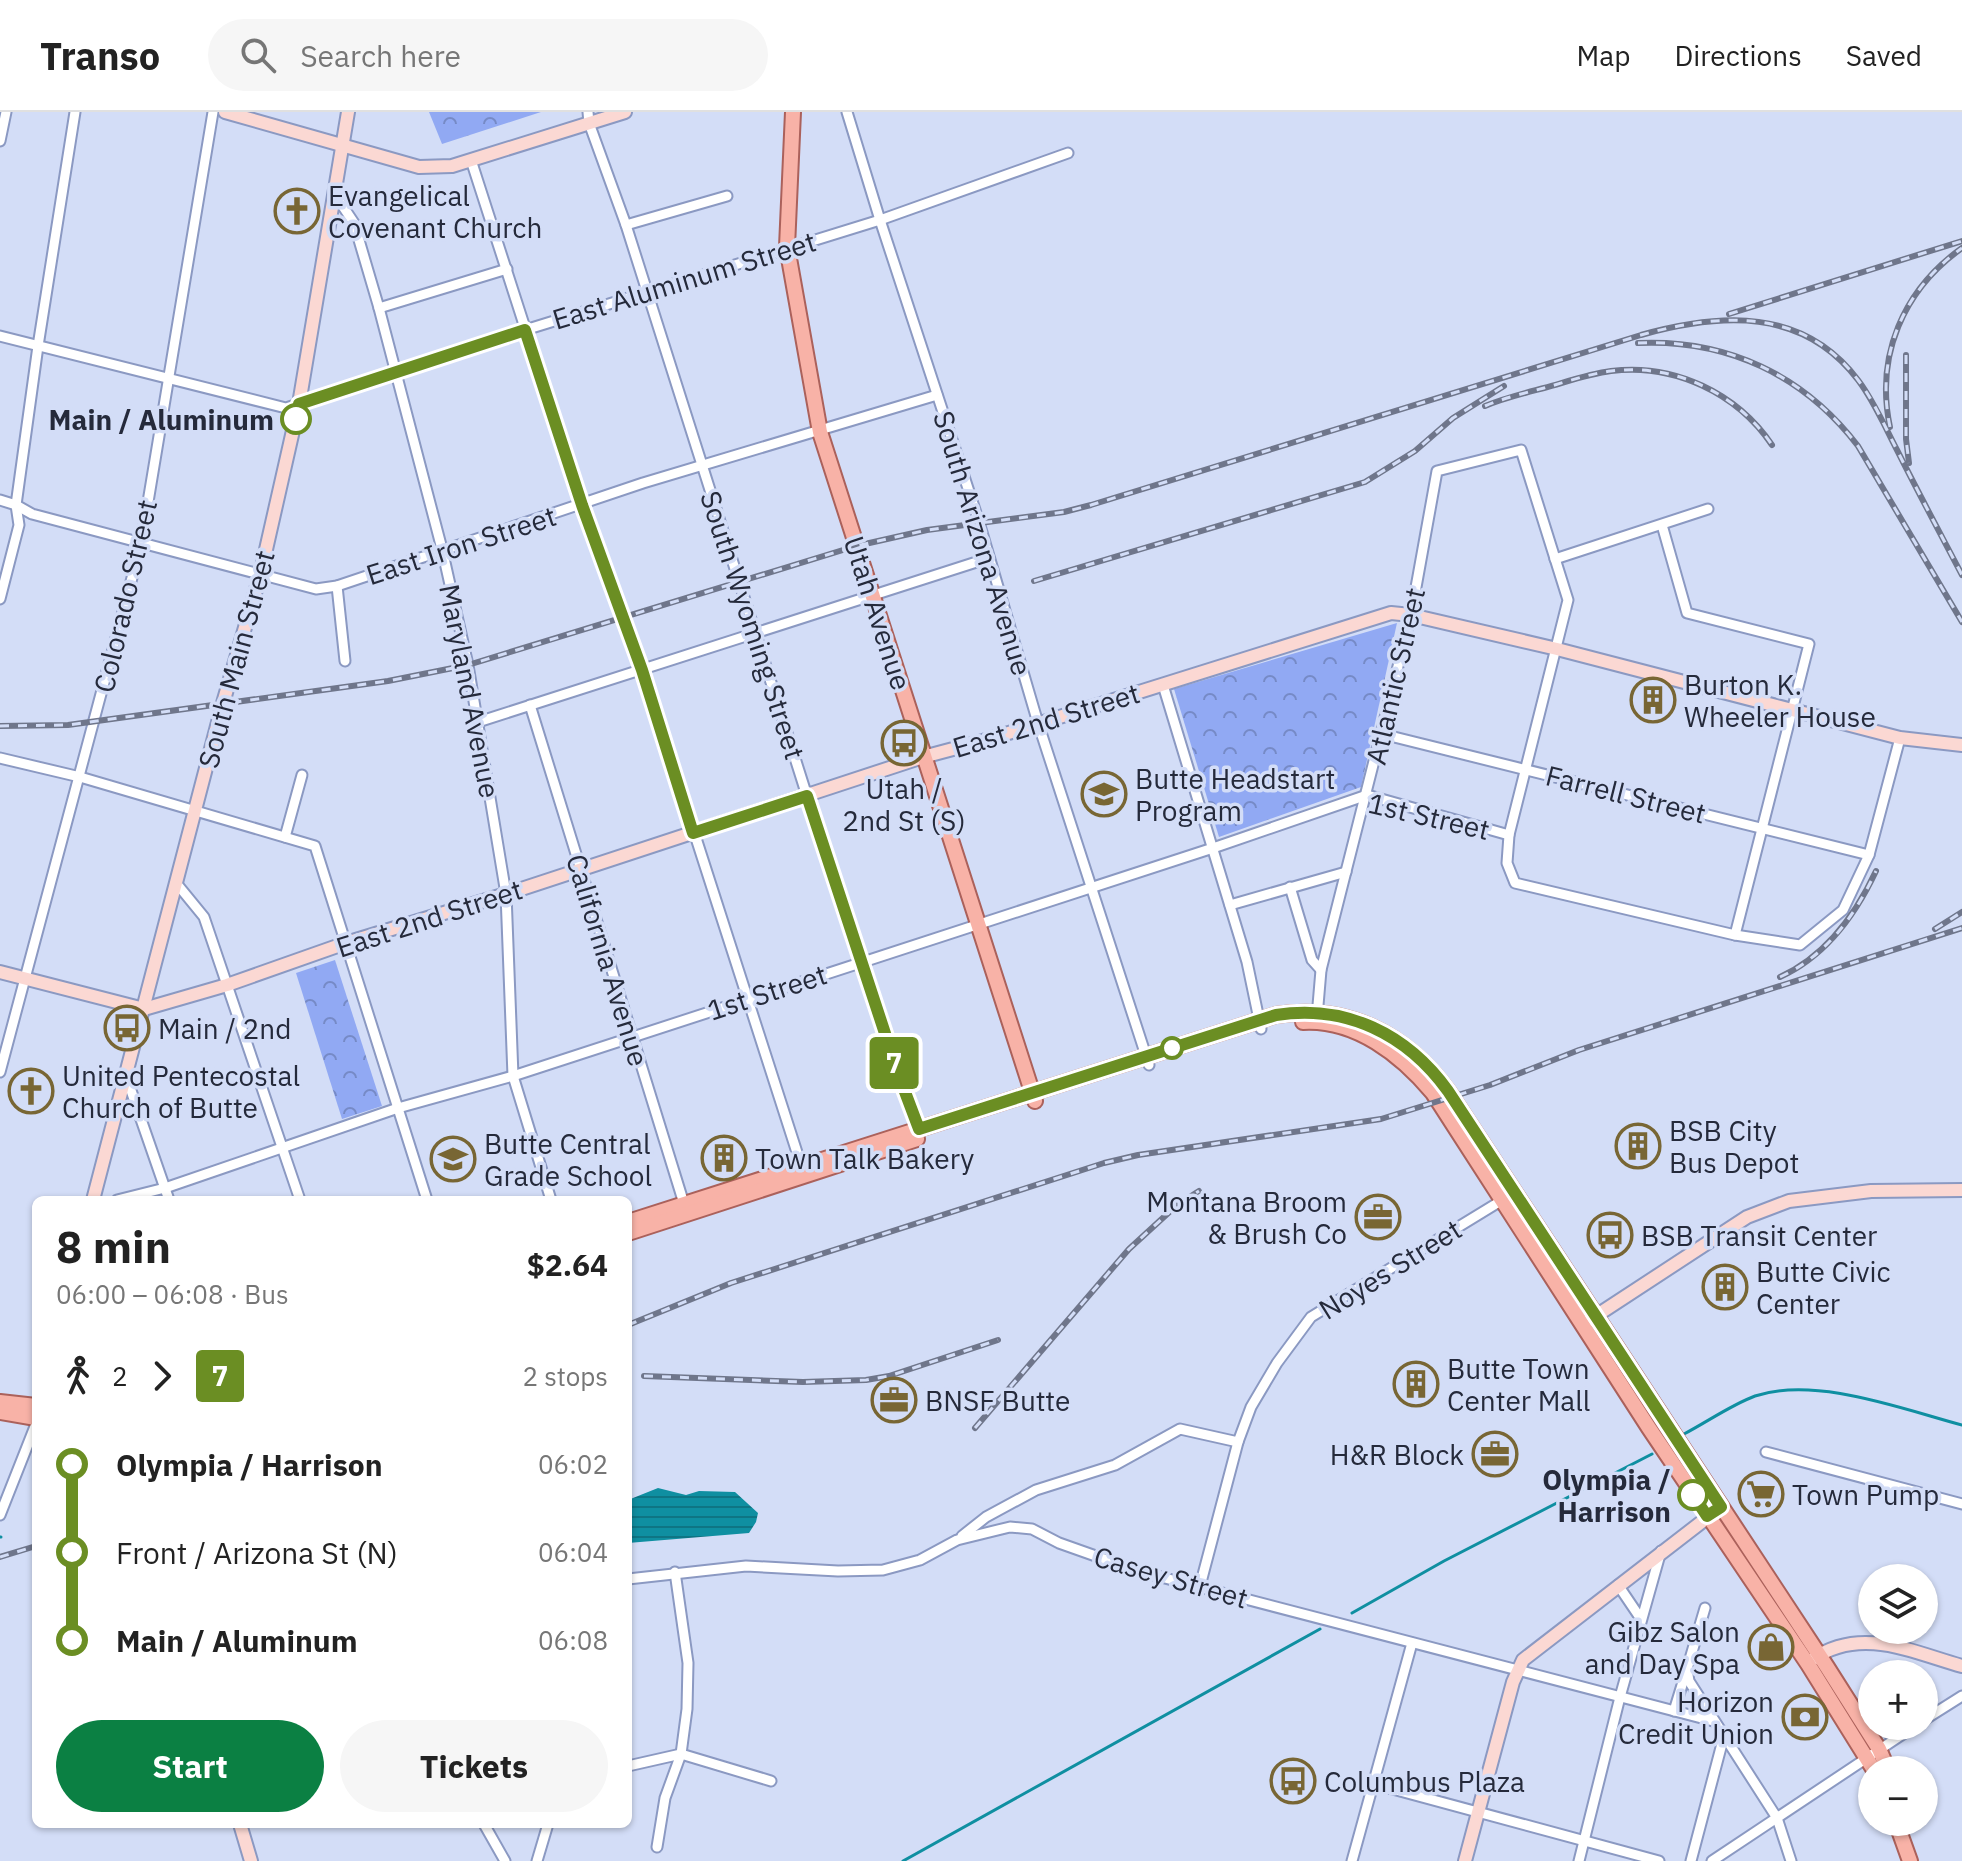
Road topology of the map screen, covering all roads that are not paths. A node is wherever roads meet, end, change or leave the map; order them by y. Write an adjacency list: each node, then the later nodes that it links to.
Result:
1 (6, 112): 10 (street)
2 (75, 112): 24 (street)
3 (213, 112): 26 (street, Colorado Street)
4 (225, 112): 11 (street)
5 (348, 112): 11 (street, South Main Street)
6 (625, 112): 9 (street)
7 (793, 112): 18 (main road, Utah Avenue)
8 (847, 112): 16 (street, South Arizona Avenue)
9 (588, 118): 13 (street); 17 (street, South Wyoming Street)
10 (0, 141)
11 (343, 144): 13 (street); 14 (street, South Main Street)
12 (1068, 153): 16 (street, East Aluminum Street)
13 (471, 160): 19 (street)
14 (334, 193): 21 (street, Maryland Avenue); 28 (street, South Main Street)
15 (727, 196): 17 (street)
16 (880, 220): 18 (street, East Aluminum Street); 27 (street, South Arizona Avenue)
17 (626, 225): 20 (street, South Wyoming Street)
18 (787, 247): 20 (street, East Aluminum Street); 29 (main road, Utah Avenue)
19 (507, 269): 21 (street); 22 (street)
20 (646, 293): 22 (street, East Aluminum Street); 30 (street, South Wyoming Street)
21 (379, 308): 25 (street, Maryland Avenue)
22 (525, 330): 25 (street, East Aluminum Street); 33 (street)
23 (0, 336): 24 (street)
24 (38, 346): 26 (street); 32 (street)
25 (395, 372): 28 (street, East Aluminum Street); 37 (street, Maryland Avenue)
26 (169, 379): 28 (street); 36 (street, Colorado Street)
27 (937, 395): 29 (street, East Iron Street); 38 (street, South Arizona Avenue)
28 (299, 404): 40 (street, South Main Street)
29 (820, 432): 30 (street, East Iron Street); 42 (main road, Utah Avenue)
30 (703, 466): 33 (street, East Iron Street); 45 (street, South Wyoming Street)
31 (0, 500): 32 (street, East Iron Street)
32 (16, 505): 36 (street, East Iron Street); 43 (street)
33 (582, 505): 37 (street, East Iron Street); 48 (street)
34 (1708, 509): 35 (street)
35 (1662, 525): 39 (street); 51 (street)
36 (141, 544): 40 (street, East Iron Street); 61 (street, Colorado Street)
37 (442, 549): 41 (street, East Iron Street); 52 (street, Maryland Avenue)
38 (989, 558): 42 (street); 53 (street, South Arizona Avenue)
39 (1555, 559): 44 (street, Atlantic Street); 46 (street)
40 (260, 576): 41 (street, East Iron Street); 64 (street, South Main Street)
41 (337, 586): 47 (street)
42 (871, 595): 45 (street); 57 (main road, Utah Avenue)
43 (0, 599)
44 (1411, 615): 46 (street, East 2nd Street); 49 (street, East 2nd Street); 54 (street, Atlantic Street)
45 (757, 633): 48 (street); 63 (street, South Wyoming Street)
46 (1557, 649): 51 (street, East 2nd Street); 59 (street)
47 (345, 661)
48 (642, 670): 50 (street); 66 (street)
49 (1163, 685): 53 (street, East 2nd Street); 69 (street)
50 (530, 705): 52 (street); 71 (street, California Avenue)
51 (1792, 711): 55 (street, East 2nd Street); 65 (street)
52 (478, 722): 76 (street, Maryland Avenue)
53 (1038, 723): 57 (street, East 2nd Street); 75 (street, South Arizona Avenue)
54 (1382, 734): 59 (street, Farrell Street); 62 (street, Atlantic Street)
55 (1900, 738): 56 (street, East 2nd Street); 70 (street)
56 (1962, 745)
57 (923, 757): 63 (street, East 2nd Street); 78 (main road, Utah Avenue)
58 (0, 758): 61 (street)
59 (1527, 770): 65 (street, Farrell Street); 67 (street)
60 (302, 775): 68 (street)
61 (80, 777): 64 (street); 84 (street, Colorado Street)
62 (1367, 795): 67 (street, 1st Street); 69 (street, 1st Street); 72 (street, Atlantic Street)
63 (807, 796): 66 (street, East 2nd Street); 81 (street, South Wyoming Street)
64 (196, 811): 68 (street); 73 (street, South Main Street)
65 (1762, 828): 70 (street, Farrell Street); 79 (street)
66 (693, 833): 71 (street, East 2nd Street); 86 (street)
67 (1509, 835): 79 (street)
68 (285, 837): 80 (street)
69 (1213, 848): 75 (street, 1st Street); 77 (street)
70 (1869, 855): 79 (street)
71 (580, 869): 76 (street, East 2nd Street); 90 (street, California Avenue)
72 (1346, 872): 74 (street); 82 (street, Atlantic Street)
73 (177, 884): 85 (street); 87 (street, South Main Street)
74 (1290, 887): 77 (street); 82 (street)
75 (1091, 888): 78 (street, 1st Street); 91 (street, South Arizona Avenue)
76 (506, 894): 80 (street, East 2nd Street); 94 (street, Maryland Avenue)
77 (1230, 905): 89 (street)
78 (978, 924): 81 (street, 1st Street); 95 (main road, Utah Avenue)
79 (1735, 935)
80 (346, 943): 85 (street, East 2nd Street); 96 (street)
81 (863, 962): 86 (street, 1st Street); 98 (street, South Wyoming Street)
82 (1321, 970): 88 (street, Atlantic Street)
83 (0, 972): 84 (street)
84 (27, 979): 87 (street); 92 (street, Colorado Street)
85 (227, 985): 87 (street, East 2nd Street); 99 (street)
86 (748, 998): 90 (street, 1st Street); 101 (street)
87 (144, 1009): 93 (street, South Main Street)
88 (1317, 1016): 89 (main road); 97 (main road); 100 (main road)
89 (1260, 1025): 91 (main road)
90 (632, 1035): 94 (street, 1st Street); 112 (street, California Avenue)
91 (1148, 1060): 95 (main road)
92 (0, 1072)
93 (126, 1076): 102 (street); 105 (street, South Main Street)
94 (513, 1076): 96 (street, 1st Street); 110 (street, Maryland Avenue)
95 (1034, 1098): 98 (main road)
96 (398, 1108): 99 (street, 1st Street); 109 (street)
97 (1443, 1108): 100 (main road); 111 (main road)
98 (921, 1133): 101 (main road)
99 (281, 1146): 102 (street, 1st Street); 108 (street)
100 (1486, 1147): 104 (main road)
101 (803, 1170): 112 (main road)
102 (165, 1188): 106 (street, 1st Street); 107 (street)
103 (1962, 1190): 115 (street)
104 (1515, 1193): 111 (street, Noyes Street); 115 (main road)
105 (94, 1196)
106 (133, 1196)
107 (168, 1196)
108 (299, 1196)
109 (426, 1196)
110 (550, 1196)
111 (1501, 1201): 116 (main road); 122 (street, Noyes Street)
112 (686, 1209): 113 (main road); 114 (main road)
113 (632, 1221)
114 (632, 1231)
115 (1595, 1316): 116 (street); 125 (main road)
116 (1582, 1325): 127 (main road)
117 (0, 1402): 118 (main road)
118 (32, 1406)
119 (0, 1412): 120 (main road)
120 (32, 1420)
121 (32, 1431): 126 (street)
122 (1238, 1442): 128 (street); 133 (street, Noyes Street)
123 (1766, 1452): 124 (street)
124 (1962, 1504)
125 (1721, 1507): 127 (street); 137 (main road)
126 (0, 1515)
127 (1707, 1516): 129 (street); 137 (main road)
128 (957, 1540): 130 (street, Casey Street); 133 (street, Casey Street)
129 (1662, 1551): 132 (street); 135 (street)
130 (675, 1572): 131 (street, Casey Street); 148 (street)
131 (632, 1578)
132 (1618, 1585): 135 (street); 140 (street)
133 (1200, 1586): 136 (street, Casey Street)
134 (1705, 1608): 139 (street)
135 (1641, 1619): 142 (street)
136 (1412, 1643): 140 (street, Casey Street); 154 (street)
137 (1813, 1660): 138 (street); 149 (main road)
138 (1962, 1666)
139 (1687, 1669): 143 (street); 145 (street)
140 (1516, 1670): 142 (street, Casey Street); 155 (street)
141 (1962, 1696): 144 (street)
142 (1620, 1697): 143 (street, Casey Street); 162 (street)
143 (1674, 1711): 145 (street, Casey Street)
144 (1938, 1711)
145 (1713, 1721): 146 (street)
146 (1724, 1736): 156 (street); 171 (street)
147 (1897, 1740): 150 (street)
148 (681, 1754): 151 (street); 153 (street); 163 (street)
149 (1873, 1756)
150 (1877, 1756)
151 (632, 1765)
152 (1858, 1768): 156 (street)
153 (771, 1781)
154 (1374, 1784): 155 (street); 167 (street)
155 (1477, 1812): 162 (street); 168 (street)
156 (1777, 1818): 172 (street); 173 (street)
157 (241, 1828): 164 (street)
158 (486, 1828): 165 (street)
159 (547, 1828): 166 (street)
160 (1901, 1836): 174 (main road)
161 (1912, 1836): 175 (main road)
162 (1584, 1841): 169 (street); 170 (street)
163 (657, 1847)
164 (251, 1861)
165 (505, 1861)
166 (537, 1861)
167 (1352, 1861)
168 (1465, 1861)
169 (1579, 1861)
170 (1659, 1861)
171 (1691, 1861)
172 (1712, 1861)
173 (1791, 1861)
174 (1910, 1861)
175 (1920, 1861)

